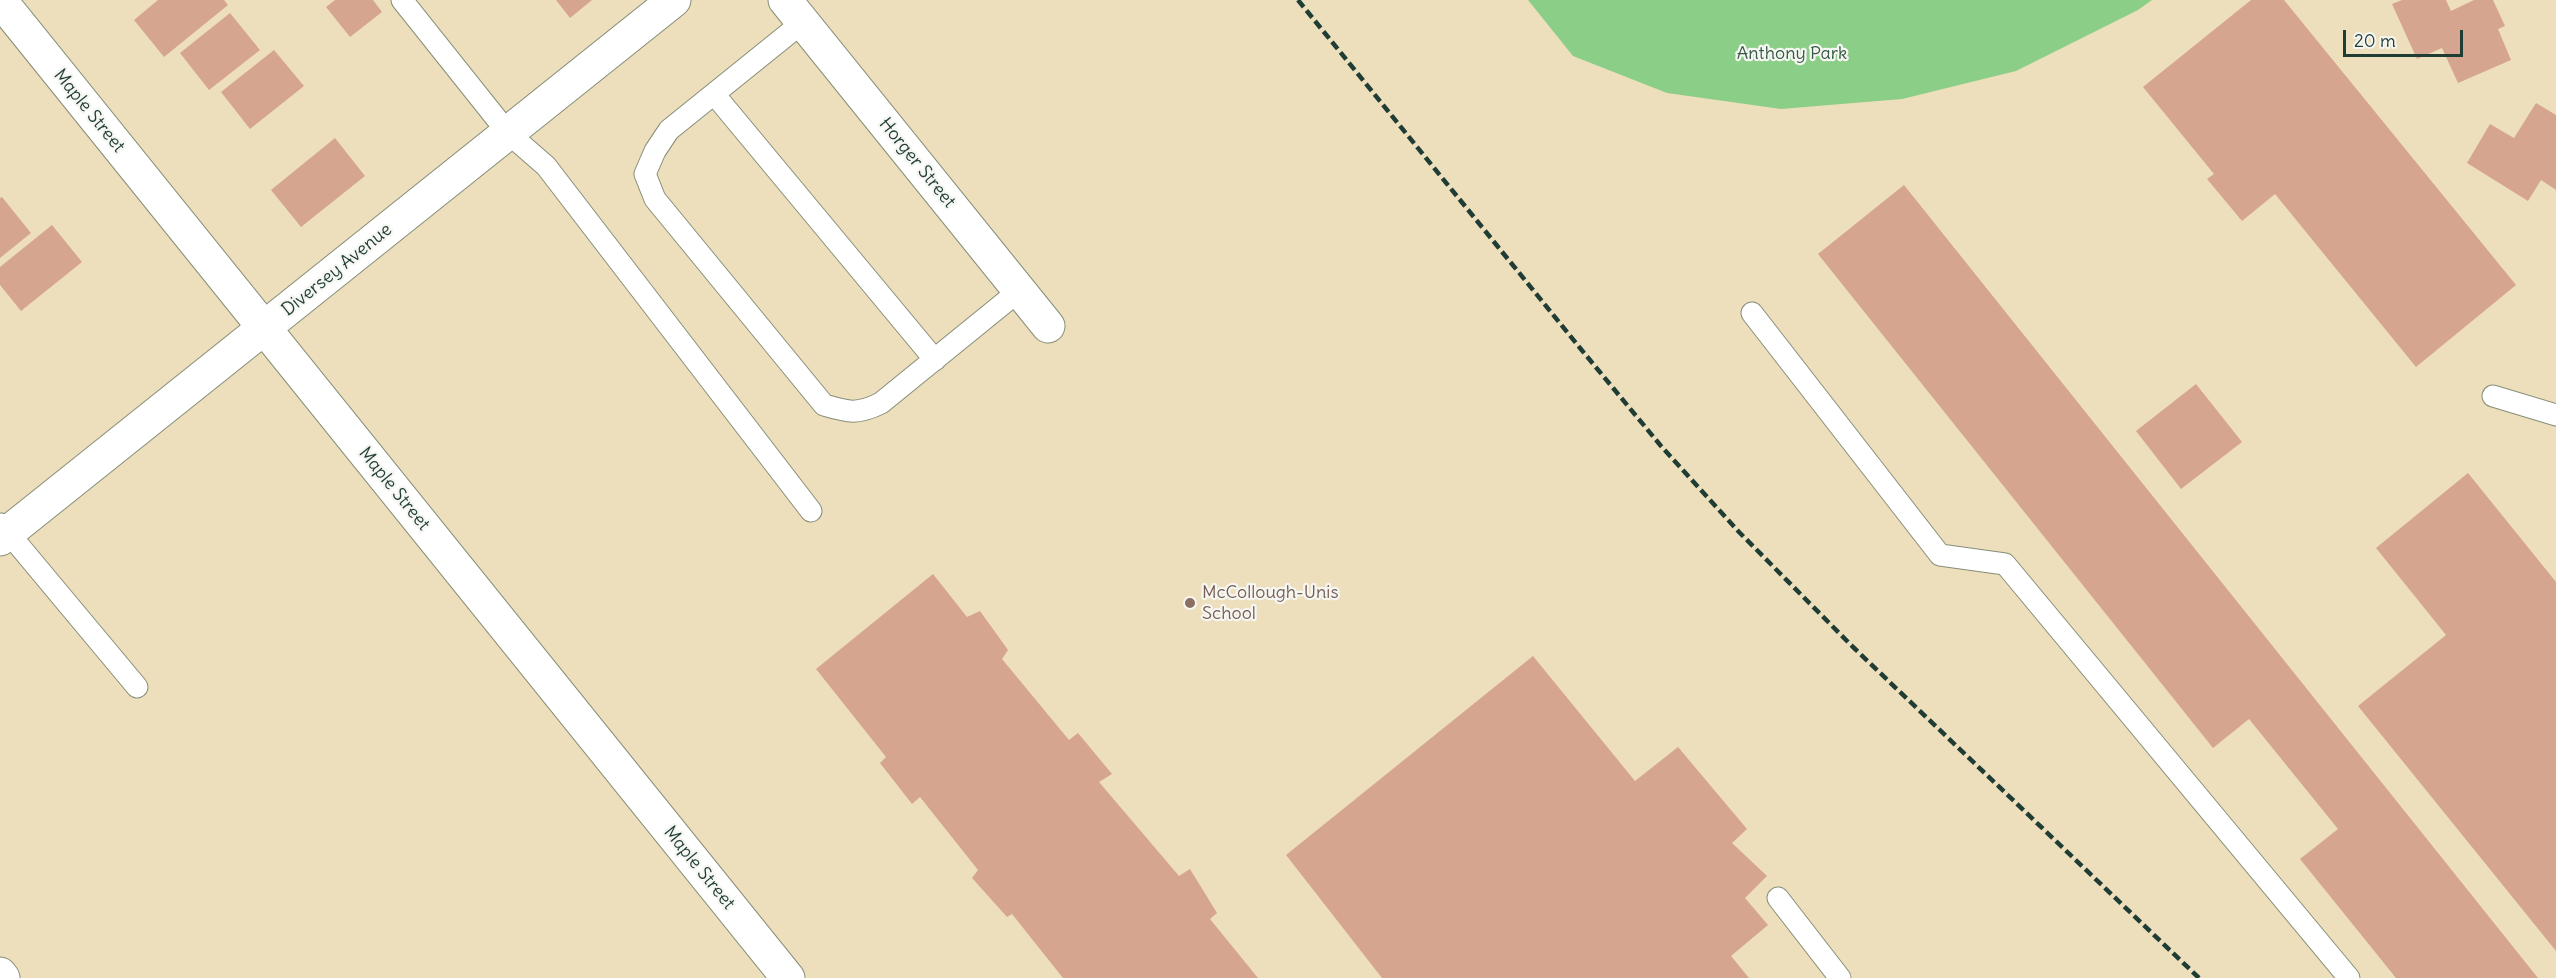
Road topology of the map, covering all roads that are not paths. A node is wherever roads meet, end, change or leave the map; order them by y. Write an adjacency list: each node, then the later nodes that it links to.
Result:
1 (0, 0): 10 (street, Maple Street)
2 (402, 0): 6 (lane)
3 (674, 0): 6 (street, Diversey Avenue)
4 (794, 11): 5 (lane); 7 (street, Horger Street)
5 (714, 94): 11 (lane); 11 (lane)
6 (508, 133): 10 (street, Diversey Avenue); 14 (lane)
7 (1020, 290): 9 (street, Horger Street); 11 (lane)
8 (1752, 313): 22 (lane)
9 (1048, 326)
10 (264, 328): 15 (street, Diversey Avenue); 20 (street, Maple Street)
11 (934, 360)
12 (2493, 396): 13 (lane)
13 (2556, 415)
14 (811, 511)
15 (3, 532): 16 (lane)
16 (137, 687)
17 (1778, 898): 21 (lane)
18 (0, 974): 19 (street)
19 (3, 978)
20 (788, 978)
21 (1840, 978)
22 (2349, 978)

